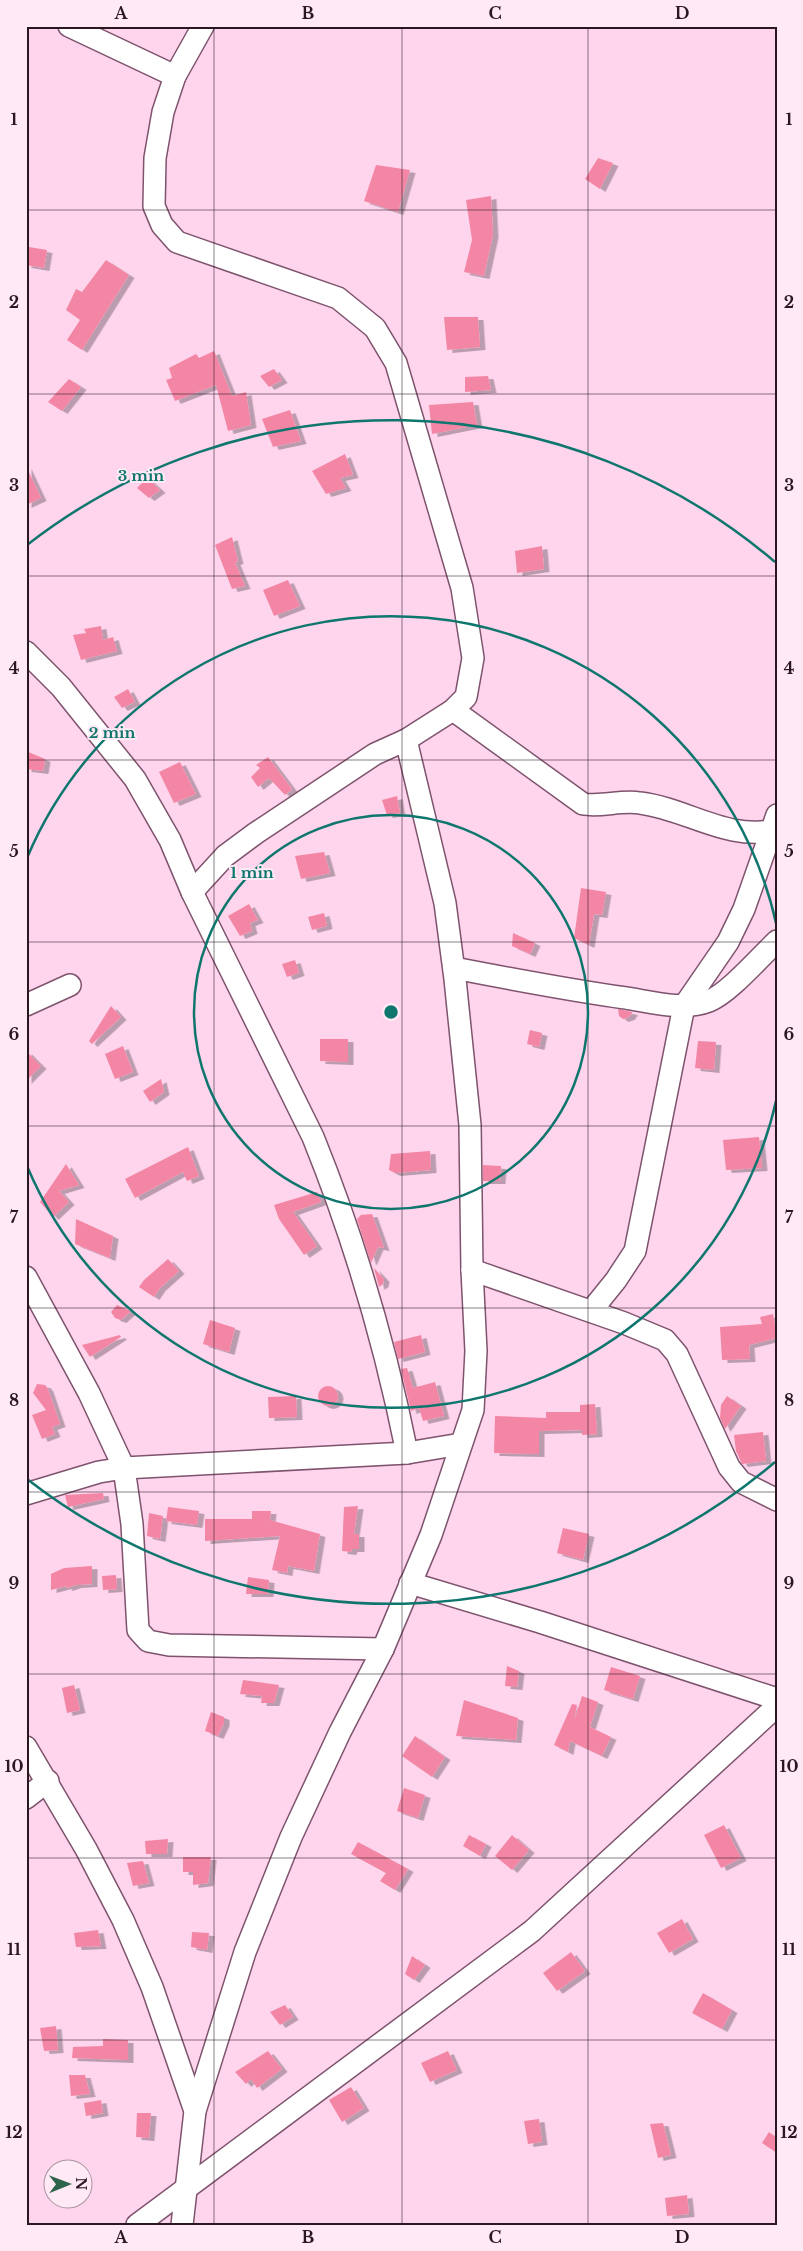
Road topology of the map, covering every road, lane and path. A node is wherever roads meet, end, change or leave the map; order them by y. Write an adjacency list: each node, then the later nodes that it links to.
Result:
1 (69, 26): 3 (street)
2 (203, 26): 3 (street)
3 (175, 76): 5 (street)
4 (26, 652): 8 (street)
5 (454, 710): 6 (street); 7 (street)
6 (406, 740): 8 (street); 10 (street)
7 (775, 826): 13 (street)
8 (192, 892): 18 (street)
9 (777, 941): 13 (street)
10 (454, 968): 13 (street); 14 (street)
11 (70, 985): 12 (street)
12 (26, 1004)
13 (684, 1006): 16 (street)
14 (472, 1270): 16 (street); 17 (street)
15 (26, 1277): 19 (street)
16 (591, 1311): 21 (street)
17 (461, 1444): 18 (street); 22 (street)
18 (407, 1453): 19 (street)
19 (124, 1468): 20 (street); 23 (street)
20 (26, 1494)
21 (777, 1500)
22 (410, 1583): 23 (street); 24 (street)
23 (383, 1649): 29 (street)
24 (777, 1699)
25 (777, 1706): 30 (street)
26 (26, 1747): 27 (street)
27 (48, 1781): 28 (street); 29 (street)
28 (26, 1798)
29 (195, 2111): 30 (street)
30 (186, 2190): 31 (street); 32 (street)
31 (137, 2225)
32 (182, 2225)

